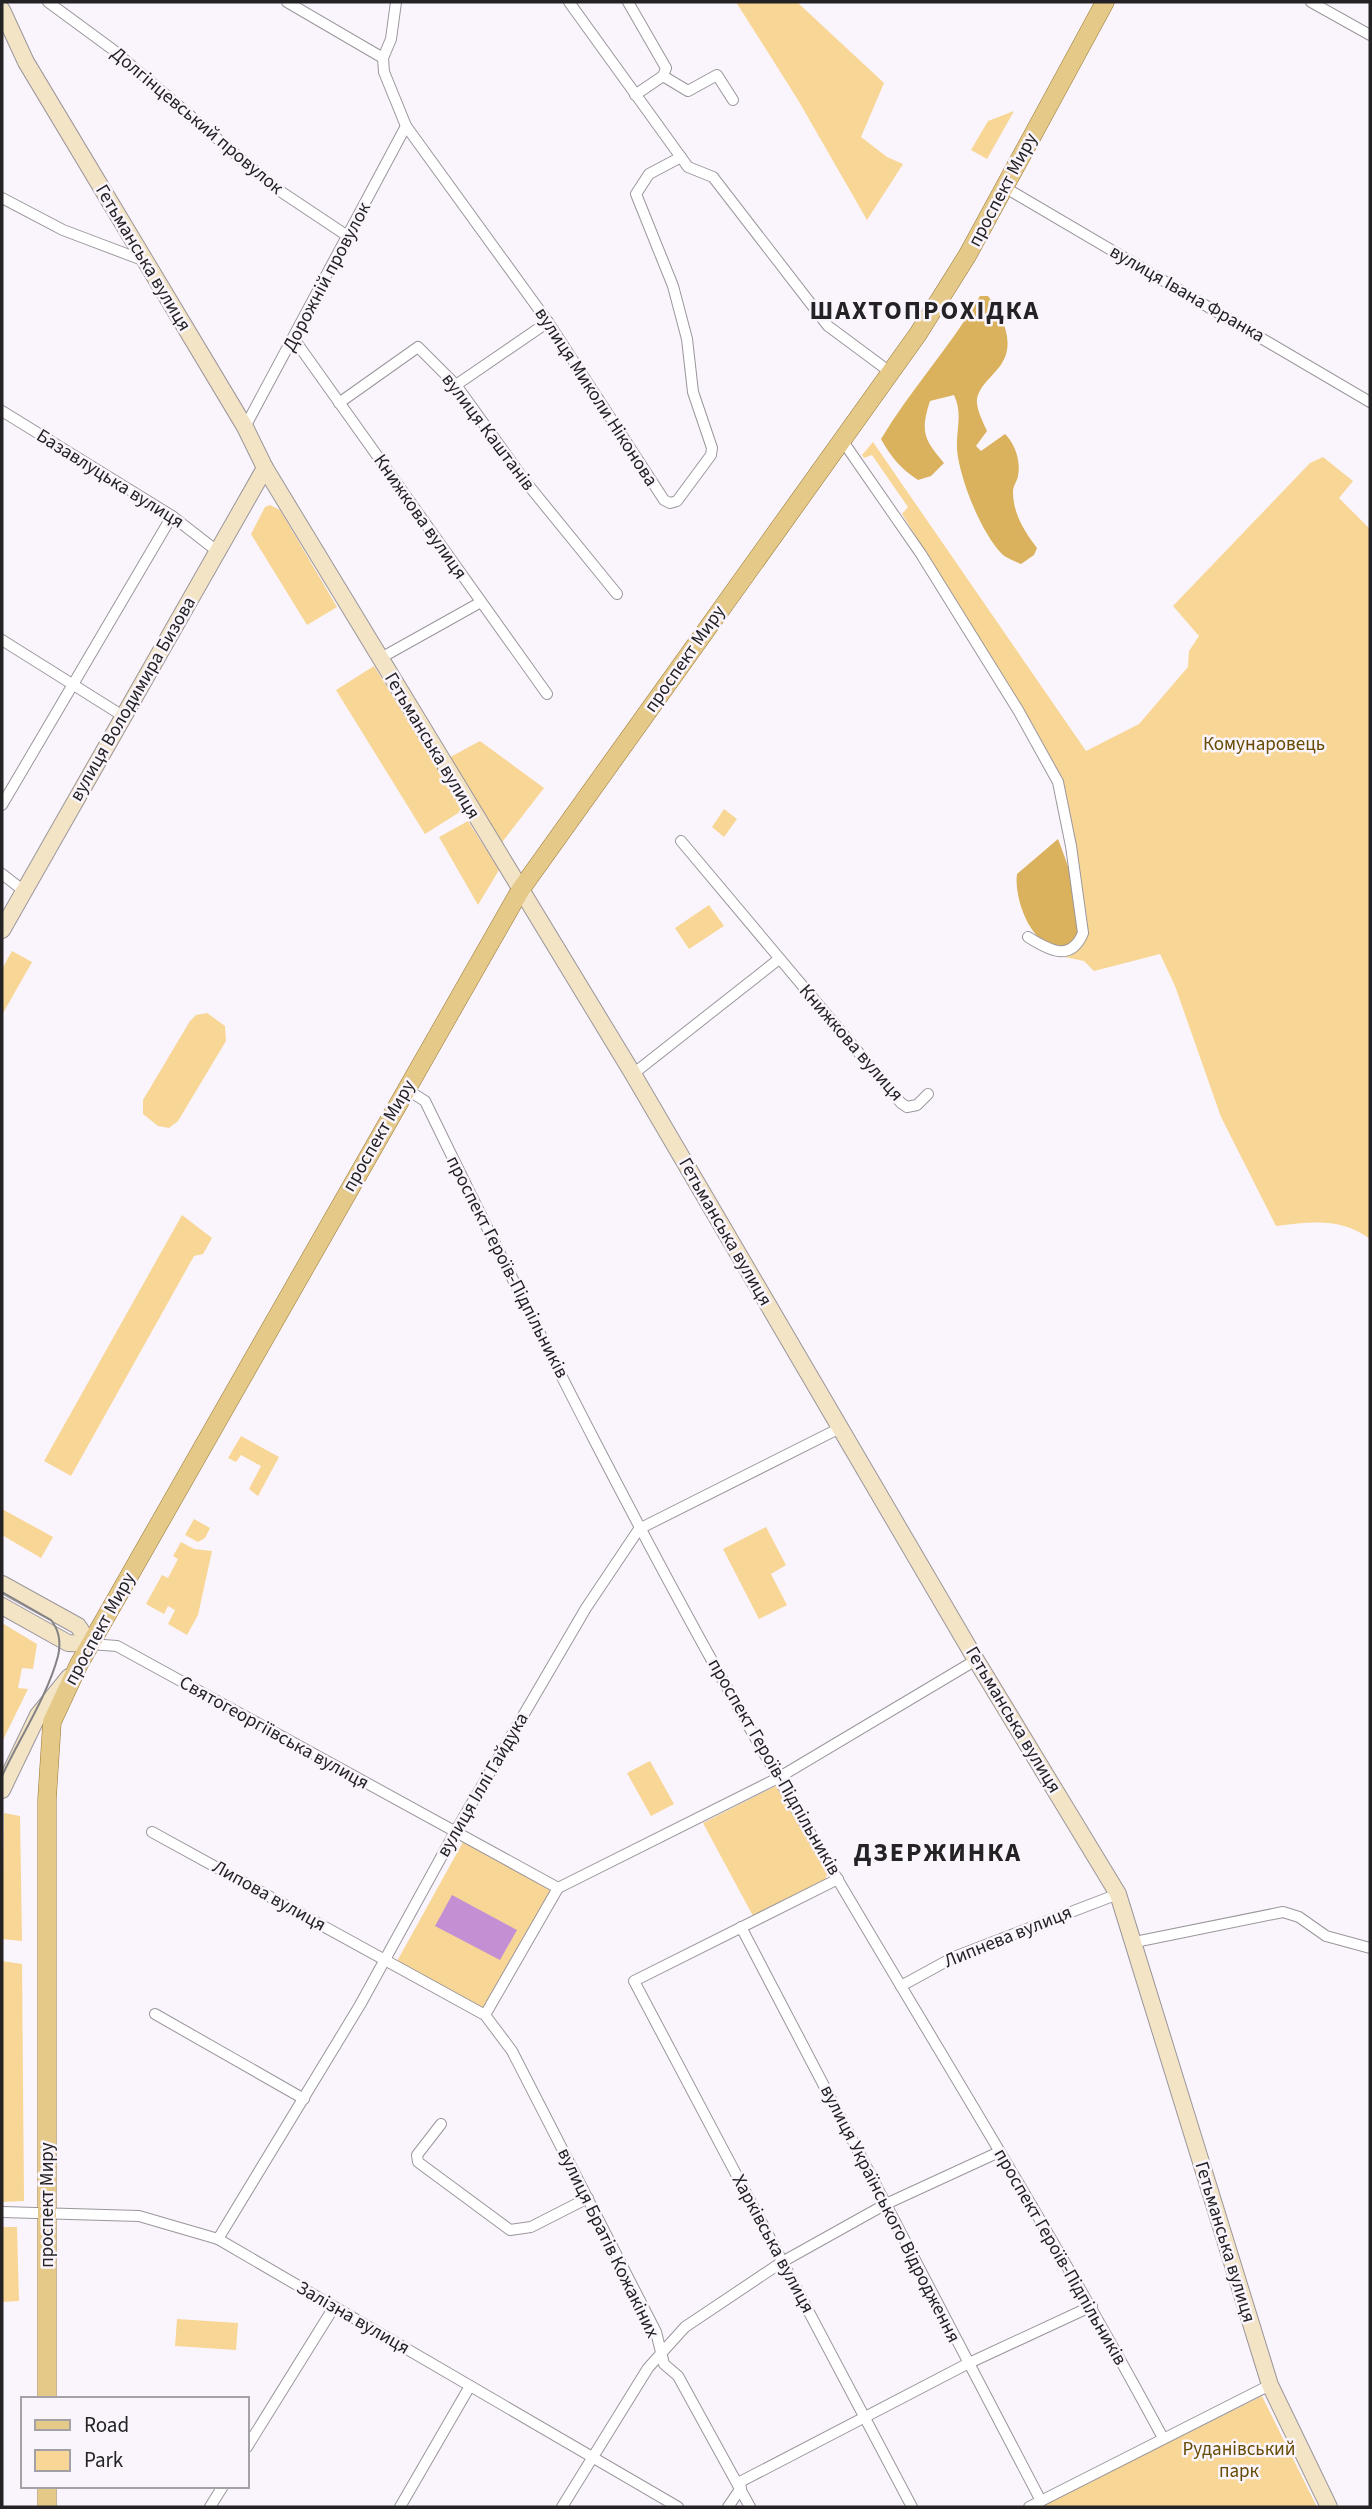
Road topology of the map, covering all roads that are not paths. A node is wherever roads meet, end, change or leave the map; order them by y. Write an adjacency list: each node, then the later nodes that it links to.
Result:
1 (48, 2): 18 (street, Долгінцевський провулок)
2 (287, 2): 10 (street)
3 (396, 2): 10 (street)
4 (569, 2): 12 (street)
5 (628, 2): 11 (street)
6 (1105, 2): 16 (main road, проспект Миру)
7 (1311, 2): 9 (street)
8 (2, 10): 19 (street, Гетьманська вулиця)
9 (1370, 35)
10 (383, 58): 14 (street, вулиця Миколи Ніконова)
11 (663, 76): 12 (street); 13 (street)
12 (635, 95): 15 (street)
13 (733, 100)
14 (406, 126): 18 (street, Дорожній провулок); 20 (street, вулиця Миколи Ніконова)
15 (681, 157): 20 (street, вулиця Миколи Ніконова); 22 (street)
16 (1004, 187): 22 (main road, проспект Миру); 24 (street, вулиця Івана Франка)
17 (2, 198): 19 (street)
18 (349, 237): 21 (street, Дорожній провулок)
19 (145, 261): 27 (street, Гетьманська вулиця)
20 (548, 322): 23 (street)
21 (294, 339): 25 (street, Книжкова вулиця); 27 (street, Дорожній провулок)
22 (890, 372): 28 (main road, проспект Миру)
23 (456, 385): 25 (street, вулиця Каштанів); 32 (street, вулиця Каштанів)
24 (1370, 402)
25 (339, 403): 33 (street, Книжкова вулиця)
26 (2, 411): 30 (street, Базавлуцька вулиця)
27 (245, 427): 29 (street, Гетьманська вулиця)
28 (842, 440): 42 (main road, проспект Миру); 45 (street)
29 (265, 468): 31 (street, вулиця Володимира Бизова); 35 (street, Гетьманська вулиця)
30 (172, 516): 31 (street, Базавлуцька вулиця); 36 (street)
31 (217, 551): 38 (street, вулиця Володимира Бизова)
32 (617, 594)
33 (481, 602): 35 (street); 37 (street, Книжкова вулиця)
34 (2, 640): 36 (street)
35 (379, 659): 42 (street, Гетьманська вулиця)
36 (75, 685): 38 (street); 39 (street)
37 (547, 694)
38 (123, 716): 43 (street, вулиця Володимира Бизова)
39 (2, 805)
40 (681, 841): 46 (street, Книжкова вулиця)
41 (2, 874): 43 (street)
42 (520, 889): 47 (street, Гетьманська вулиця); 48 (main road, проспект Миру)
43 (24, 891): 44 (street, вулиця Володимира Бизова)
44 (2, 930)
45 (1028, 937)
46 (779, 959): 47 (street); 49 (street, Книжкова вулиця)
47 (633, 1073): 50 (street, Гетьманська вулиця)
48 (406, 1089): 51 (street, проспект Героїв-Підпільників); 54 (main road, проспект Миру)
49 (928, 1094)
50 (840, 1428): 51 (street, вулиця Іллі Гайдука); 55 (street, Гетьманська вулиця)
51 (639, 1529): 57 (street, проспект Героїв-Підпільників); 60 (street, вулиця Іллі Гайдука)
52 (2, 1584): 54 (street)
53 (2, 1606): 54 (street, Святогеоргіївська вулиця)
54 (90, 1644): 56 (main road, проспект Миру); 60 (street, Святогеоргіївська вулиця)
55 (976, 1660): 57 (street); 63 (street, Гетьманська вулиця)
56 (79, 1664): 58 (street); 77 (main road, проспект Миру)
57 (778, 1779): 61 (street, проспект Героїв-Підпільників); 62 (street)
58 (2, 1790)
59 (152, 1832): 67 (street, Липова вулиця)
60 (455, 1832): 62 (street, Святогеоргіївська вулиця); 67 (street, вулиця Іллі Гайдука)
61 (838, 1879): 64 (street); 68 (street, проспект Героїв-Підпільників)
62 (558, 1888): 70 (street)
63 (1118, 1894): 65 (street, Гетьманська вулиця); 68 (street, Липнева вулиця)
64 (741, 1927): 75 (street, вулиця Українського Відродження); 79 (street, Харківська вулиця)
65 (1135, 1942): 66 (street); 84 (street, Гетьманська вулиця)
66 (1370, 1948)
67 (385, 1960): 70 (street, Липова вулиця); 71 (street, вулиця Іллі Гайдука)
68 (901, 1986): 73 (street, проспект Героїв-Підпільників)
69 (155, 2014): 71 (street)
70 (485, 2015): 74 (street, вулиця Братів Кожакіних)
71 (304, 2099): 78 (street, вулиця Іллі Гайдука)
72 (442, 2124): 74 (street)
73 (999, 2152): 75 (street); 80 (street, проспект Героїв-Підпільників)
74 (588, 2198): 82 (street, вулиця Братів Кожакіних)
75 (886, 2204): 79 (street); 83 (street, вулиця Українського Відродження)
76 (2, 2212): 77 (street, Залізна вулиця)
77 (47, 2212): 78 (street, Залізна вулиця); 86 (main road, проспект Миру)
78 (218, 2239): 81 (street, Залізна вулиця)
79 (782, 2262): 82 (street); 87 (street, Харківська вулиця)
80 (1092, 2306): 83 (street); 88 (street, проспект Героїв-Підпільників)
81 (334, 2307): 85 (street, Залізна вулиця); 89 (street)
82 (660, 2353): 90 (street); 91 (street, вулиця Братів Кожакіних)
83 (967, 2364): 87 (street); 94 (street, вулиця Українського Відродження)
84 (1270, 2385): 88 (street); 104 (street, Гетьманська вулиця)
85 (470, 2386): 90 (street, Залізна вулиця); 97 (street)
86 (47, 2397)
87 (863, 2418): 91 (street); 102 (street, Харківська вулиця)
88 (1163, 2438): 94 (street)
89 (248, 2445)
90 (592, 2457): 98 (street); 99 (street, Залізна вулиця)
91 (739, 2486): 100 (street); 101 (street, вулиця Братів Кожакіних)
92 (47, 2488): 95 (main road)
93 (222, 2488): 96 (street)
94 (1041, 2501): 103 (street)
95 (47, 2507)
96 (210, 2507)
97 (400, 2507)
98 (562, 2507)
99 (678, 2507)
100 (728, 2507)
101 (750, 2507)
102 (912, 2507)
103 (1029, 2507)
104 (1329, 2507)

